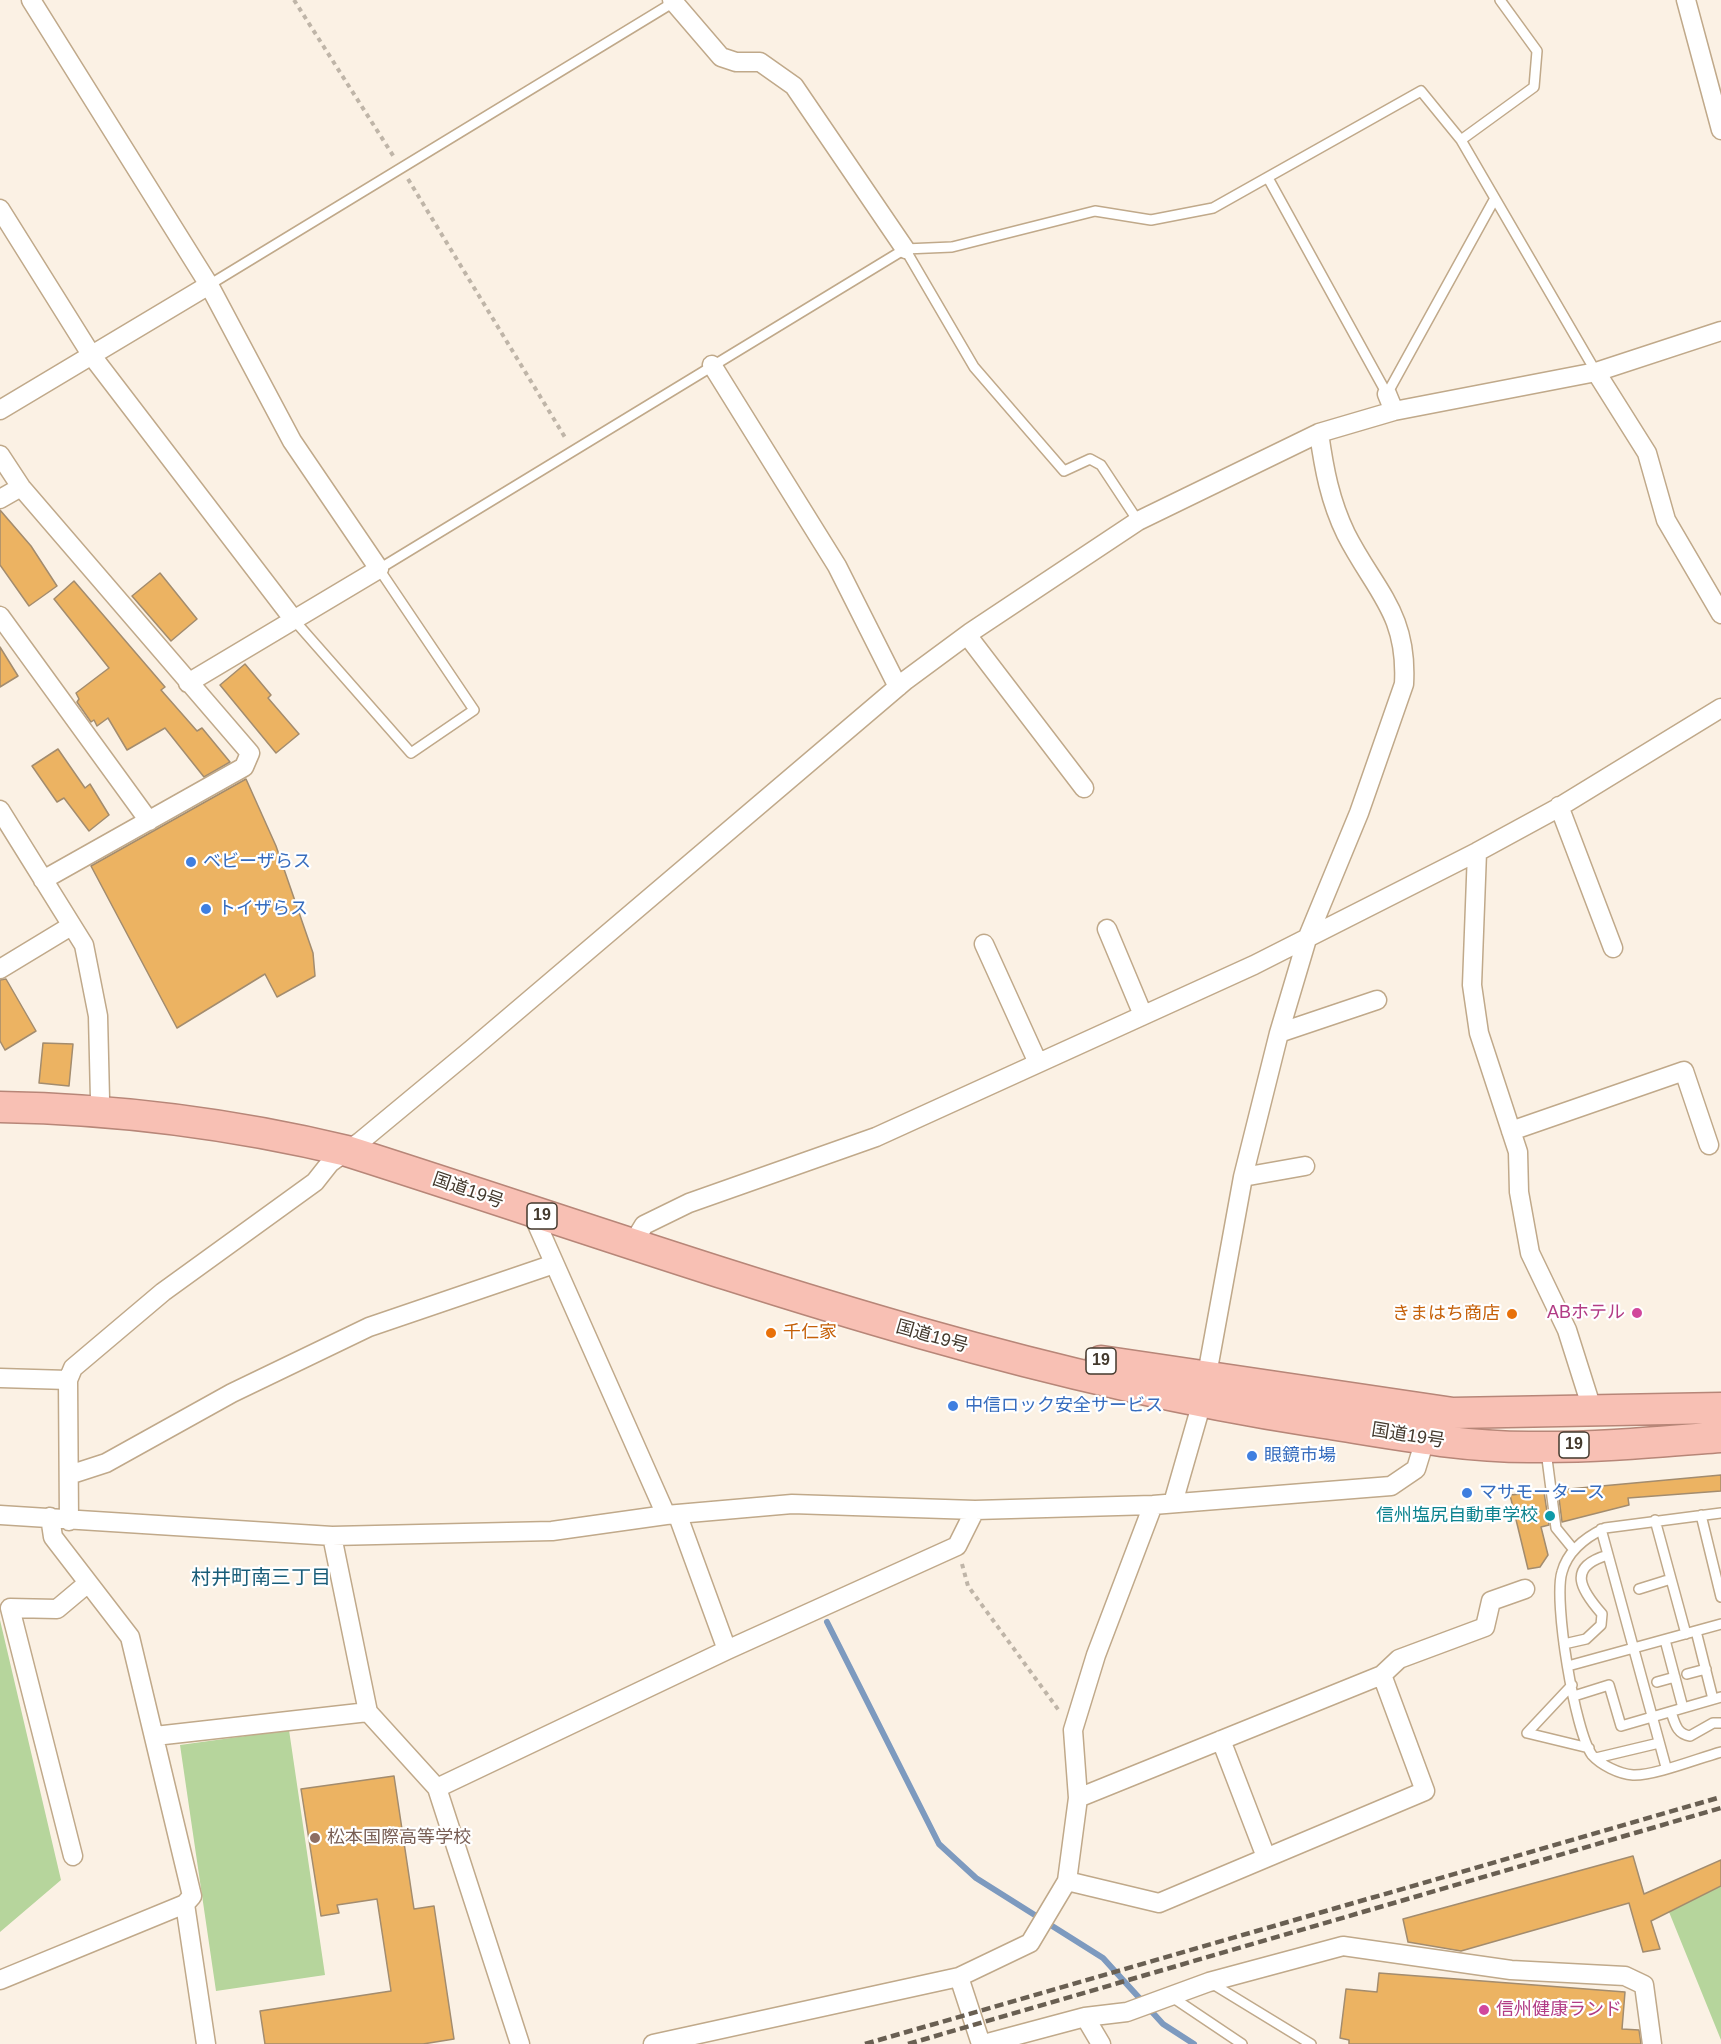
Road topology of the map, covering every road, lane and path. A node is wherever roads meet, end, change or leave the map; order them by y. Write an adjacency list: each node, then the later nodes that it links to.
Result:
1 (294, 0): 8 (path)
2 (1500, 0): 7 (lane)
3 (1686, 0): 6 (street)
4 (673, 1): 8 (lane); 12 (street)
5 (35, 2): 13 (street)
6 (1721, 130)
7 (1461, 140): 9 (lane); 10 (lane)
8 (400, 167): 13 (lane); 21 (path)
9 (1268, 178): 12 (lane); 18 (lane)
10 (1494, 200): 17 (lane); 18 (lane)
11 (0, 209): 15 (street)
12 (905, 249): 16 (lane); 25 (lane)
13 (209, 285): 15 (street); 26 (street)
14 (1721, 331): 17 (street)
15 (92, 356): 19 (street); 29 (street)
16 (712, 365): 21 (lane); 32 (street)
17 (1596, 372): 18 (street); 27 (street)
18 (1391, 402): 20 (street)
19 (0, 410)
20 (1319, 433): 25 (street); 42 (street)
21 (573, 450): 26 (lane)
22 (0, 455): 23 (street)
23 (21, 487): 24 (street); 31 (street)
24 (0, 499)
25 (1138, 521): 30 (street)
26 (379, 569): 29 (street); 29 (lane)
27 (1721, 614)
28 (0, 615): 37 (street)
29 (294, 620): 31 (street)
30 (967, 635): 32 (street); 34 (street)
31 (188, 683): 37 (street)
32 (898, 687): 54 (street)
33 (1721, 708): 35 (street)
34 (1084, 788)
35 (1559, 806): 38 (street); 44 (street)
36 (0, 810): 39 (street)
37 (148, 821): 39 (street)
38 (1477, 852): 42 (street); 52 (street)
39 (43, 880): 40 (street)
40 (71, 926): 45 (street); 51 (street)
41 (1107, 929): 47 (street)
42 (1307, 939): 47 (street); 48 (street)
43 (984, 944): 49 (street)
44 (1613, 948)
45 (0, 969)
46 (1377, 1000): 48 (street)
47 (1143, 1015): 49 (street)
48 (1279, 1033): 56 (street)
49 (1038, 1063): 58 (street)
50 (0, 1107): 51 (highway, 国道19号 / 19)
51 (97, 1112): 54 (highway, 国道19号 / 19)
52 (1511, 1131): 53 (street); 65 (street)
53 (1709, 1144)
54 (347, 1152): 57 (highway, 国道19号 / 19); 61 (street)
55 (1305, 1166): 56 (street)
56 (1243, 1177): 62 (street)
57 (532, 1213): 58 (highway, 国道19号 / 19); 59 (street)
58 (633, 1242): 62 (highway, 国道19号 / 19)
59 (554, 1264): 69 (street); 77 (street)
60 (0, 1378): 61 (street)
61 (68, 1380): 69 (street)
62 (1205, 1389): 64 (highway, 国道19号 / 19); 67 (highway, 国道19号 / 19); 70 (street)
63 (1721, 1408): 65 (highway, 国道19号 / 19)
64 (1432, 1409): 65 (highway, 国道19号 / 19); 67 (street)
65 (1593, 1412)
66 (1721, 1437): 68 (highway, 国道19号 / 19)
67 (1427, 1438): 68 (highway, 国道19号 / 19); 70 (street)
68 (1546, 1446): 83 (lane)
69 (69, 1475): 79 (street)
70 (1173, 1503): 71 (street)
71 (1153, 1505): 72 (street); 111 (street)
72 (975, 1510): 77 (street); 82 (street)
73 (1721, 1513): 75 (lane)
74 (0, 1515): 76 (street)
75 (1701, 1515): 78 (lane); 89 (lane)
76 (50, 1516): 79 (street); 86 (street)
77 (672, 1516): 81 (street); 96 (street)
78 (1655, 1520): 80 (lane); 85 (lane)
79 (69, 1521): 81 (street)
80 (1601, 1529): 83 (lane); 84 (lane)
81 (332, 1536): 107 (street)
82 (957, 1546): 96 (street); 111 (path)
83 (1574, 1550): 94 (lane)
84 (1608, 1555): 94 (lane); 95 (lane)
85 (1671, 1579): 88 (lane); 92 (lane)
86 (88, 1583): 112 (street); 121 (street)
87 (1526, 1589): 100 (street)
88 (1639, 1589)
89 (1721, 1597)
90 (1721, 1624): 91 (lane)
91 (1696, 1631): 92 (lane); 98 (lane)
92 (1686, 1634): 93 (lane)
93 (1665, 1640): 95 (lane); 101 (lane)
94 (1564, 1644): 97 (lane)
95 (1634, 1648): 97 (lane); 109 (lane)
96 (727, 1650): 119 (street)
97 (1568, 1666): 103 (lane)
98 (1706, 1669): 99 (lane); 105 (lane)
99 (1687, 1674)
100 (1382, 1675): 113 (street); 122 (street)
101 (1675, 1677): 102 (lane); 106 (lane)
102 (1657, 1682)
103 (1572, 1685): 104 (lane); 115 (lane)
104 (1574, 1695): 109 (lane); 115 (lane)
105 (1717, 1698): 106 (lane)
106 (1683, 1708): 108 (lane)
107 (368, 1712): 112 (street); 119 (street)
108 (1671, 1712): 109 (lane); 110 (lane)
109 (1652, 1717): 114 (lane)
110 (1721, 1723)
111 (1072, 1730): 120 (street)
112 (155, 1736): 124 (street)
113 (1221, 1740): 120 (street); 122 (street)
114 (1659, 1743): 117 (lane); 118 (lane)
115 (1589, 1748): 117 (lane)
116 (1721, 1752): 118 (lane)
117 (1596, 1758): 118 (lane)
118 (1666, 1767)
119 (437, 1788): 131 (street)
120 (1078, 1798): 123 (street)
121 (73, 1856)
122 (1266, 1857): 123 (street)
123 (1067, 1881): 125 (street)
124 (185, 1904): 126 (street); 130 (street)
125 (959, 1977): 132 (street); 133 (street)
126 (0, 1980)
127 (1209, 1982): 128 (street); 136 (lane); 137 (street)
128 (1172, 1997): 129 (street); 135 (lane)
129 (1085, 2017): 133 (street); 134 (street)
130 (206, 2044)
131 (520, 2044)
132 (653, 2044)
133 (983, 2044)
134 (1101, 2044)
135 (1242, 2044)
136 (1311, 2044)
137 (1652, 2044)

